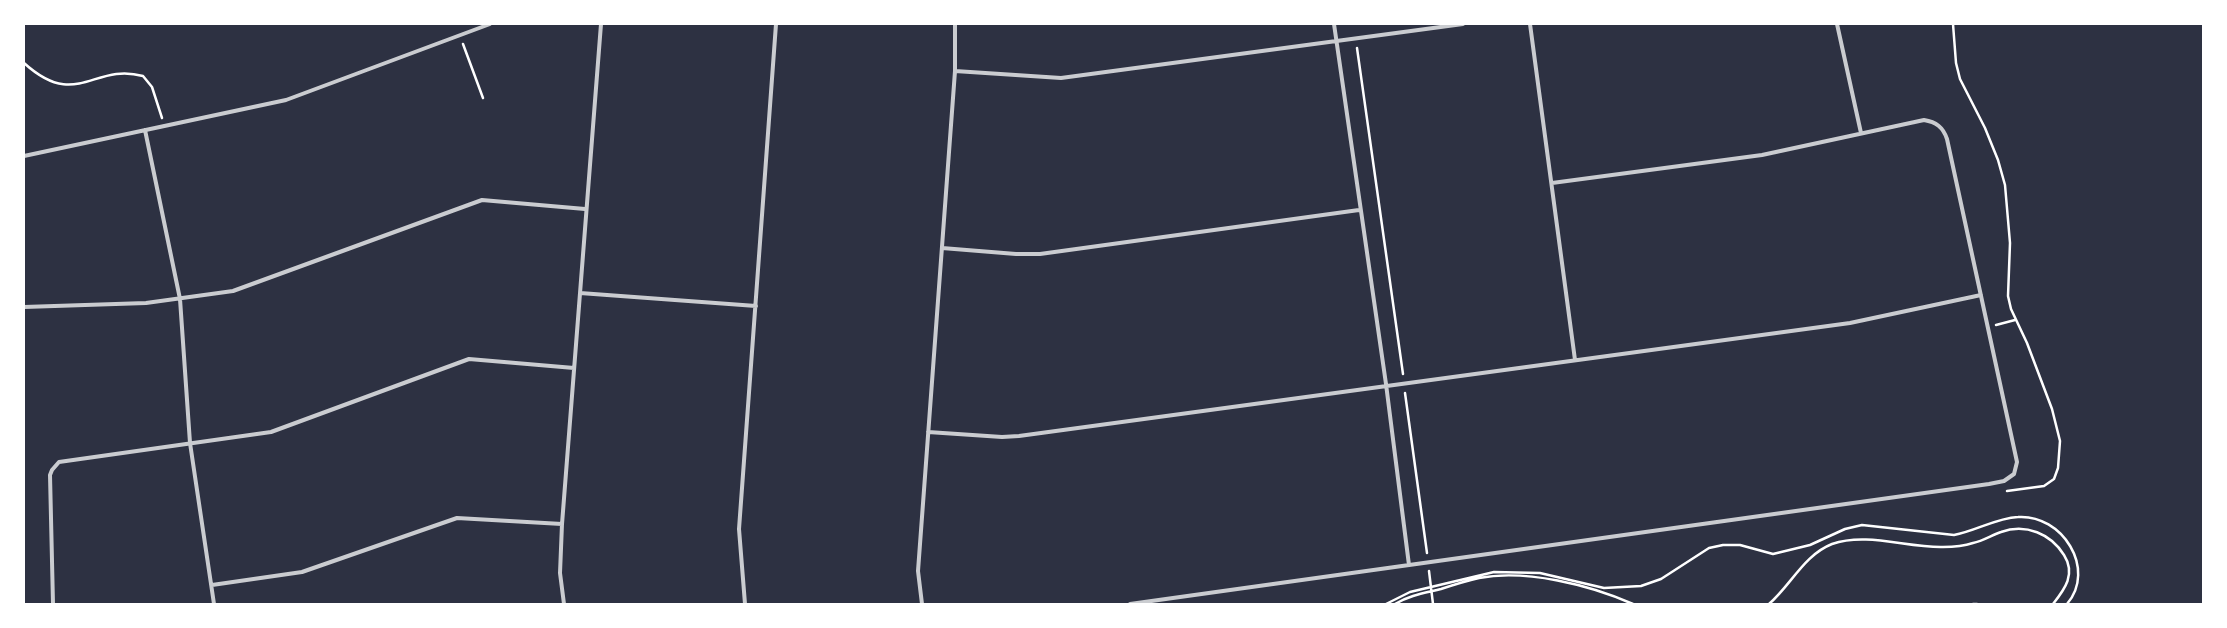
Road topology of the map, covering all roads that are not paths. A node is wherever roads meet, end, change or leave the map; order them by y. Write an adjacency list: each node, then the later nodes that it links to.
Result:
1 (490, 24): 11 (street)
2 (601, 24): 15 (street)
3 (776, 24): 21 (street)
4 (956, 24): 10 (street)
5 (1334, 24): 9 (street)
6 (1463, 24): 9 (street)
7 (1530, 24): 14 (street)
8 (1837, 24): 12 (street)
9 (1336, 41): 10 (street); 16 (street)
10 (955, 71): 17 (street)
11 (145, 130): 13 (street); 20 (street)
12 (1861, 133): 14 (street); 19 (street)
13 (24, 156)
14 (1552, 183): 23 (street)
15 (585, 209): 18 (street); 20 (street)
16 (1359, 210): 17 (street); 25 (street)
17 (942, 248): 26 (street)
18 (580, 293): 21 (street); 24 (street)
19 (1981, 295): 23 (street); 29 (street)
20 (180, 299): 22 (street); 27 (street)
21 (756, 306): 34 (street)
22 (24, 307)
23 (1575, 360): 25 (street)
24 (574, 368): 27 (street); 28 (street)
25 (1386, 384): 26 (street); 29 (street)
26 (928, 432): 35 (street)
27 (190, 443): 30 (street); 31 (street)
28 (562, 524): 30 (street); 33 (street)
29 (1409, 565): 36 (street)
30 (212, 585): 32 (street)
31 (53, 604)
32 (214, 604)
33 (564, 604)
34 (745, 604)
35 (922, 604)
36 (1130, 604)

